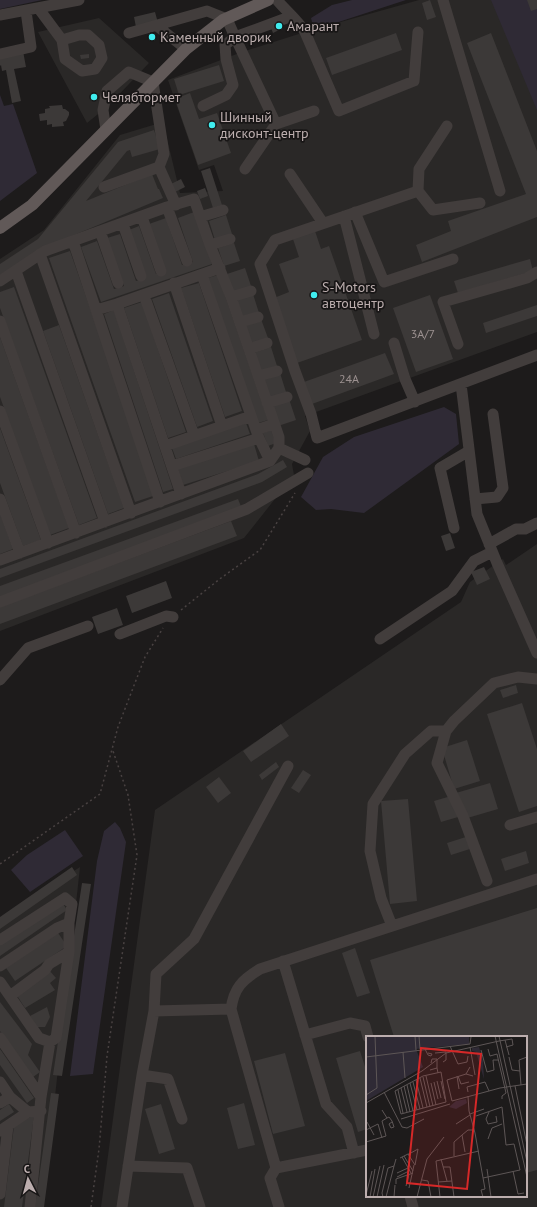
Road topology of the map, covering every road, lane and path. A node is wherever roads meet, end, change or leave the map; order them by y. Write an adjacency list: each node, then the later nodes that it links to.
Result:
1 (79, 0): 5 (lane)
2 (268, 0): 9 (main road)
3 (277, 0): 8 (lane)
4 (443, 0): 28 (lane)
5 (38, 9): 6 (lane); 14 (lane)
6 (26, 11): 7 (lane); 16 (lane)
7 (0, 15)
8 (292, 16): 11 (lane); 13 (lane)
9 (227, 19): 10 (lane); 13 (lane); 15 (main road)
10 (157, 26): 12 (lane); 15 (lane)
11 (418, 32)
12 (129, 33)
13 (235, 37): 18 (lane); 20 (lane)
14 (62, 40)
15 (186, 49): 17 (main road)
16 (1, 54)
17 (153, 82): 22 (main road); 22 (lane); 23 (lane)
18 (203, 106)
19 (314, 111): 20 (lane)
20 (276, 124): 24 (lane)
21 (447, 126): 27 (lane)
22 (106, 130): 38 (main road)
23 (159, 166): 26 (lane); 30 (lane)
24 (244, 169)
25 (290, 174): 36 (lane)
26 (104, 187)
27 (418, 191): 29 (lane); 32 (lane)
28 (500, 191)
29 (480, 203)
30 (172, 206): 33 (lane); 35 (lane); 45 (lane)
31 (223, 210): 35 (lane)
32 (355, 212): 34 (lane); 44 (lane)
33 (142, 216): 37 (lane); 47 (lane)
34 (344, 216): 36 (lane); 63 (lane)
35 (200, 217): 42 (lane)
36 (323, 223): 73 (lane)
37 (123, 224): 39 (lane); 51 (lane)
38 (0, 228)
39 (100, 232): 41 (lane); 53 (lane)
40 (230, 239): 42 (lane)
41 (73, 241): 43 (lane); 59 (lane)
42 (210, 245): 46 (lane)
43 (40, 254): 48 (lane); 94 (lane)
44 (453, 259)
45 (187, 261)
46 (220, 268): 50 (lane); 57 (lane)
47 (161, 270)
48 (16, 271): 52 (lane); 95 (lane)
49 (537, 272): 66 (lane)
50 (202, 275): 54 (lane); 77 (lane)
51 (141, 276)
52 (0, 281)
53 (118, 283)
54 (174, 283): 56 (lane); 79 (lane)
55 (251, 291): 57 (lane)
56 (144, 295): 58 (lane); 81 (lane)
57 (231, 297): 62 (lane)
58 (117, 304): 59 (lane); 82 (lane)
59 (96, 310): 93 (lane)
60 (258, 317): 62 (lane)
61 (0, 322): 98 (lane)
62 (240, 322): 67 (lane)
63 (374, 334)
64 (267, 343): 67 (lane)
65 (394, 343): 73 (lane)
66 (458, 344)
67 (249, 349): 70 (lane)
68 (537, 355): 71 (lane)
69 (277, 371): 70 (lane)
70 (258, 376): 74 (lane)
71 (461, 384): 73 (lane); 84 (lane)
72 (287, 397): 74 (lane)
73 (415, 402)
74 (267, 403): 78 (lane)
75 (0, 411): 99 (lane)
76 (493, 414): 92 (lane)
77 (251, 416): 79 (lane); 80 (lane)
78 (274, 424): 80 (lane); 83 (lane)
79 (222, 426): 81 (lane)
80 (257, 434): 86 (lane); 87 (lane)
81 (194, 436): 82 (lane)
82 (165, 446): 87 (lane)
83 (279, 448): 85 (lane); 86 (lane)
84 (469, 451): 92 (lane); 97 (lane)
85 (305, 460)
86 (270, 461): 90 (lane)
87 (172, 466): 90 (lane)
88 (308, 473): 103 (lane)
89 (296, 492): 104 (path)
90 (181, 494): 93 (lane)
91 (0, 499): 101 (lane)
92 (475, 499): 100 (lane)
93 (160, 502): 94 (lane)
94 (131, 513): 95 (lane)
95 (104, 522): 98 (lane)
96 (537, 523): 100 (lane)
97 (454, 528)
98 (76, 533): 99 (lane)
99 (48, 543): 101 (lane)
100 (491, 548): 107 (lane); 108 (lane)
101 (20, 553): 102 (lane)
102 (0, 560)
103 (0, 602)
104 (173, 617): 106 (lane); 112 (path)
105 (88, 626): 110 (lane)
106 (120, 634)
107 (380, 639)
108 (537, 653)
109 (537, 679): 111 (lane)
110 (0, 680)
111 (446, 731): 118 (lane); 120 (lane)
112 (113, 750): 116 (path); 149 (path)
113 (288, 766): 128 (lane)
114 (537, 817): 115 (lane)
115 (510, 825)
116 (0, 864)
117 (537, 879): 120 (lane)
118 (487, 881)
119 (69, 923): 121 (lane); 122 (lane); 124 (lane)
120 (392, 926): 123 (lane)
121 (0, 940)
122 (70, 952): 126 (lane); 132 (lane)
123 (283, 961): 127 (lane); 129 (lane)
124 (0, 966)
125 (0, 982): 126 (lane)
126 (10, 996): 132 (lane)
127 (231, 1009): 128 (lane); 145 (lane)
128 (154, 1011): 133 (lane)
129 (305, 1035): 130 (lane); 143 (lane)
130 (368, 1036)
131 (0, 1038): 136 (lane)
132 (50, 1042): 136 (lane)
133 (142, 1075): 140 (lane); 144 (lane)
134 (0, 1082): 135 (lane)
135 (10, 1097): 137 (lane); 139 (lane)
136 (41, 1097): 138 (lane)
137 (0, 1103)
138 (41, 1111): 139 (lane); 148 (lane)
139 (28, 1112): 141 (lane)
140 (182, 1119)
141 (4, 1128): 146 (lane)
142 (366, 1150): 143 (lane)
143 (354, 1153): 145 (lane)
144 (128, 1166): 150 (lane); 151 (lane)
145 (276, 1168): 152 (lane)
146 (0, 1194)
147 (410, 1197): 153 (lane)
148 (30, 1207)
149 (91, 1207)
150 (122, 1207)
151 (200, 1207)
152 (279, 1207)
153 (412, 1207)

